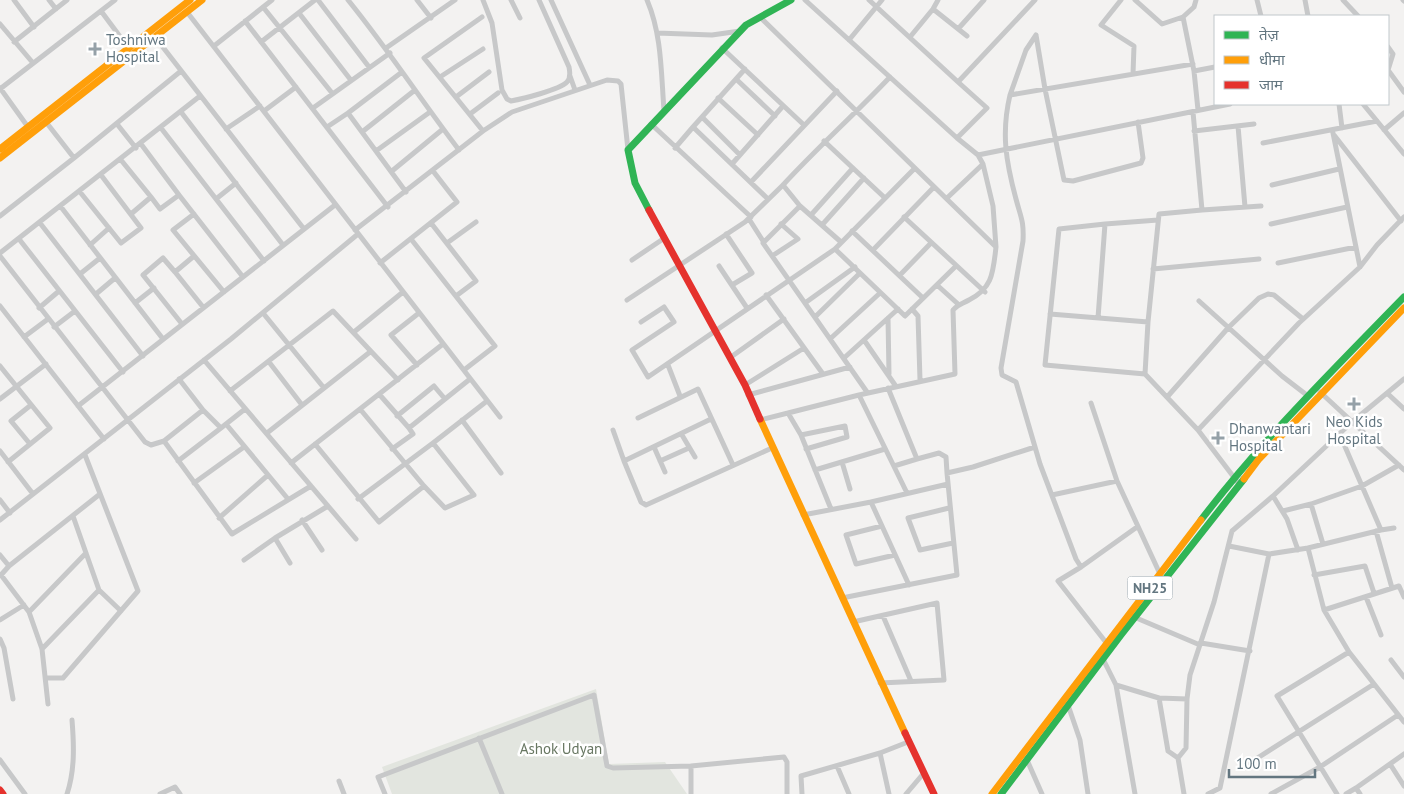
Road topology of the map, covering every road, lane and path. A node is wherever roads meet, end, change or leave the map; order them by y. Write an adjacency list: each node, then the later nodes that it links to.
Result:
1 (14, 0): 47 (street)
2 (49, 0): 32 (street)
3 (67, 0): 32 (street)
4 (115, 0): 34 (street)
5 (190, 0): 62 (street)
6 (202, 0): 35 (street)
7 (272, 0): 30 (street)
8 (317, 0): 36 (street); 67 (street)
9 (348, 0): 63 (street)
10 (417, 0): 43 (street)
11 (483, 0): 76 (street)
12 (511, 0): 44 (street)
13 (539, 0): 76 (street)
14 (551, 0): 82 (street)
15 (647, 0): 51 (street)
16 (791, 0): 41 (street)
17 (804, 0): 55 (street)
18 (869, 0): 31 (street)
19 (882, 0): 31 (street)
20 (938, 0): 33 (street)
21 (984, 0): 49 (street)
22 (1036, 0): 81 (street)
23 (1121, 0): 75 (street)
24 (1135, 0): 42 (street)
25 (1196, 0): 42 (street)
26 (1257, 0): 37 (street)
27 (1305, 0): 38 (street)
28 (1343, 0): 39 (street)
29 (452, 1): 43 (street)
30 (263, 7): 45 (street); 48 (street)
31 (876, 7): 54 (street); 55 (street)
32 (56, 9): 47 (street)
33 (933, 9): 49 (street); 54 (street)
34 (101, 10): 62 (street); 64 (street)
35 (187, 12): 53 (street); 58 (street)
36 (299, 13): 48 (street); 79 (street)
37 (1261, 15)
38 (1308, 15)
39 (1357, 15)
40 (482, 16): 77 (street)
41 (760, 17): 50 (street); 88 (street)
42 (1183, 17): 65 (street)
43 (431, 18): 63 (street)
44 (520, 18)
45 (245, 21): 57 (street); 58 (street)
46 (0, 24): 56 (street)
47 (34, 26): 56 (street)
48 (280, 27): 57 (street); 90 (street)
49 (958, 29): 52 (street)
50 (740, 31): 51 (street); 59 (street)
51 (657, 33): 102 (street)
52 (967, 36)
53 (155, 37): 62 (street); 70 (street)
54 (910, 38): 81 (street)
55 (849, 40): 78 (street)
56 (14, 42): 64 (street)
57 (261, 42): 83 (street)
58 (214, 46): 99 (street)
59 (722, 48): 69 (street); 102 (street)
60 (1389, 48): 66 (street)
61 (483, 49): 77 (street)
62 (131, 51): 113 (street); 121 (street)
63 (388, 51): 67 (street); 73 (street)
64 (34, 63): 84 (street)
65 (1193, 64): 71 (street); 75 (street)
66 (1389, 64)
67 (369, 67): 79 (street)
68 (1214, 67): 71 (street)
69 (745, 69): 80 (street); 100 (street)
70 (181, 71): 93 (street); 116 (street)
71 (1194, 71): 105 (street)
72 (1389, 71): 89 (street)
73 (402, 72): 86 (street); 108 (street)
74 (489, 72): 94 (street)
75 (1133, 74): 85 (street)
76 (570, 76): 87 (street)
77 (440, 77): 94 (street)
78 (890, 77): 104 (street); 134 (street)
79 (350, 79): 90 (street)
80 (736, 79): 95 (street); 111 (street)
81 (958, 82): 134 (street)
82 (590, 86): 87 (street); 142 (street)
83 (296, 87): 101 (street); 103 (street)
84 (0, 89): 121 (street)
85 (1045, 89): 92 (street); 92 (street); 135 (street)
86 (415, 90): 107 (street); 129 (street)
87 (575, 90): 130 (street)
88 (837, 91): 104 (street); 119 (street)
89 (1404, 92)
90 (332, 93): 101 (street)
91 (498, 93): 110 (street)
92 (1010, 95): 143 (street)
93 (200, 96): 106 (street); 126 (street)
94 (456, 97): 110 (street)
95 (718, 98): 112 (street); 133 (street)
96 (1225, 105): 105 (street)
97 (1339, 105): 125 (street)
98 (1364, 105): 115 (street)
99 (260, 106): 103 (street); 126 (street)
100 (783, 106): 111 (street); 119 (street)
101 (312, 108): 122 (street)
102 (664, 110): 117 (street)
103 (264, 111): 173 (street)
104 (857, 111): 136 (street); 154 (street)
105 (1196, 111): 114 (street); 131 (street)
106 (181, 112): 124 (street); 161 (street)
107 (430, 112): 127 (street); 144 (street)
108 (348, 113): 122 (street); 129 (street)
109 (1404, 113): 128 (street)
110 (470, 114): 130 (street)
111 (775, 116): 133 (street)
112 (702, 117): 123 (street); 147 (street)
113 (46, 122): 145 (street); 149 (street)
114 (1138, 122): 135 (street); 135 (street)
115 (1377, 122): 125 (street); 128 (street)
116 (117, 124): 139 (street); 149 (street)
117 (651, 124): 140 (street); 142 (street)
118 (1254, 124): 120 (street)
119 (804, 125): 160 (street)
120 (1238, 126): 131 (street); 178 (street)
121 (28, 127): 145 (street)
122 (327, 127): 174 (street)
123 (693, 127): 140 (street); 151 (street)
124 (161, 128): 138 (street); 171 (street)
125 (1342, 128): 132 (street)
126 (226, 129): 197 (street)
127 (443, 129): 141 (street); 156 (street)
128 (1384, 130): 146 (street)
129 (362, 132): 144 (street)
130 (483, 132): 141 (street)
131 (1194, 132): 180 (street)
132 (1332, 132): 137 (street); 155 (street); 187 (street)
133 (758, 135): 147 (street)
134 (957, 138): 148 (street)
135 (1056, 139): 143 (street)
136 (824, 141): 153 (street); 162 (street)
137 (1264, 143)
138 (142, 144): 139 (street); 167 (street)
139 (136, 148): 150 (street)
140 (675, 148): 185 (street)
141 (459, 150): 157 (street)
142 (628, 150): 203 (street)
143 (1004, 150): 148 (street); 361 (street)
144 (376, 151): 156 (street)
145 (1, 154)
146 (1404, 154)
147 (740, 155): 151 (street)
148 (978, 155): 152 (street)
149 (74, 158): 184 (street)
150 (121, 160): 158 (street); 168 (street)
151 (732, 164): 160 (street)
152 (983, 164): 170 (street); 210 (street)
153 (853, 168): 159 (street); 183 (street)
154 (915, 168): 164 (street); 169 (street)
155 (1339, 168): 163 (street); 179 (street)
156 (392, 171): 166 (street)
157 (433, 171): 166 (street); 189 (street)
158 (101, 176): 165 (street); 181 (street)
159 (864, 178): 169 (street); 195 (street)
160 (751, 182): 172 (street)
161 (236, 183): 171 (street); 209 (street)
162 (783, 185): 172 (street); 175 (street)
163 (1272, 185)
164 (934, 187): 170 (street); 186 (street)
165 (80, 192): 177 (street); 196 (street)
166 (406, 192): 174 (street)
167 (179, 195): 168 (street); 182 (street)
168 (151, 197): 181 (street)
169 (885, 198): 198 (street)
170 (947, 198): 210 (street)
171 (216, 199): 219 (street)
172 (768, 199): 185 (street)
173 (335, 204): 197 (street); 199 (street)
174 (388, 206): 199 (street)
175 (800, 206): 183 (street); 192 (street)
176 (1261, 206): 178 (street)
177 (60, 207): 191 (street); 208 (street)
178 (1245, 207): 180 (street)
179 (1347, 207): 194 (street); 211 (street)
180 (1202, 210): 188 (street)
181 (131, 214): 196 (street)
182 (194, 214): 215 (street); 233 (street)
183 (812, 215): 195 (street)
184 (0, 216)
185 (750, 218): 200 (street); 204 (street)
186 (904, 218): 207 (street); 213 (street)
187 (1402, 219): 226 (street)
188 (1158, 220): 193 (street); 228 (street)
189 (432, 222): 202 (street); 206 (street)
190 (476, 222): 206 (street)
191 (40, 223): 201 (street); 231 (street)
192 (781, 224): 204 (street); 216 (street)
193 (1105, 224): 265 (street); 269 (street)
194 (1272, 224)
195 (822, 225): 205 (street)
196 (109, 228): 208 (street)
197 (304, 229): 209 (street)
198 (852, 231): 205 (street); 213 (street)
199 (356, 232): 221 (street); 263 (street)
200 (726, 234): 223 (street); 236 (street)
201 (18, 239): 214 (street); 239 (street)
202 (411, 239): 221 (street); 246 (street)
203 (663, 239): 220 (street); 223 (street)
204 (763, 241): 216 (street)
205 (841, 242): 212 (street)
206 (447, 243): 246 (street)
207 (931, 243): 225 (street); 232 (street)
208 (90, 245): 217 (street)
209 (283, 245): 219 (street)
210 (996, 247): 242 (street)
211 (1356, 247): 222 (street); 226 (street)
212 (836, 249): 227 (street); 235 (street)
213 (873, 250): 232 (street)
214 (0, 255): 256 (street)
215 (194, 256): 229 (street); 240 (street)
216 (772, 256): 235 (street)
217 (100, 258): 231 (street); 234 (street)
218 (1260, 259): 228 (street)
219 (264, 260): 233 (street)
220 (632, 260)
221 (380, 263): 241 (street)
222 (1278, 263)
223 (678, 266): 249 (street); 279 (street)
224 (719, 266): 236 (street)
225 (956, 266): 237 (street); 242 (street)
226 (1360, 267): 272 (street)
227 (855, 268): 230 (street); 252 (street)
228 (1153, 269): 274 (street)
229 (175, 272): 238 (street); 255 (street)
230 (860, 272): 243 (street); 267 (street)
231 (80, 274): 244 (street)
232 (900, 276): 247 (street)
233 (243, 277): 240 (street)
234 (115, 278): 244 (street); 251 (street)
235 (788, 280): 245 (street); 252 (street)
236 (732, 285): 257 (street)
237 (937, 285): 247 (street); 253 (street)
238 (154, 288): 251 (street); 275 (street)
239 (59, 291): 256 (street); 261 (street)
240 (224, 292): 255 (street)
241 (403, 292): 264 (street); 278 (street)
242 (985, 292): 253 (street)
243 (880, 293): 259 (street); 282 (street)
244 (96, 294): 288 (street)
245 (766, 295): 257 (street); 271 (street)
246 (456, 296): 299 (street)
247 (924, 298): 260 (street)
248 (1404, 298): 315 (street, NH25)
249 (627, 300)
250 (1199, 301): 277 (street)
251 (135, 303): 281 (street)
252 (805, 303): 267 (street)
253 (958, 304): 308 (street)
254 (0, 306): 262 (street)
255 (203, 307): 275 (street)
256 (39, 308): 270 (street)
257 (747, 308): 279 (street)
258 (1404, 308): 323 (street, NH25)
259 (898, 309): 260 (street); 268 (street)
260 (912, 309): 308 (street)
261 (75, 311): 276 (street); 300 (street)
262 (6, 313): 266 (street); 280 (street)
263 (263, 313): 285 (street); 291 (street)
264 (419, 314): 284 (street); 295 (street)
265 (1050, 314): 269 (street); 303 (street)
266 (0, 317)
267 (815, 318): 282 (street)
268 (888, 318): 283 (street); 302 (street)
269 (1098, 318): 274 (street)
270 (48, 319): 276 (street); 280 (street)
271 (784, 319): 286 (street); 289 (street)
272 (1303, 319): 277 (street); 292 (street)
273 (640, 322): 296 (street)
274 (1148, 322): 303 (street)
275 (182, 324): 281 (street)
276 (54, 327): 312 (street)
277 (1228, 328): 292 (street); 325 (street)
278 (354, 332): 285 (street); 287 (street)
279 (715, 332): 289 (street); 296 (street)
280 (24, 337): 294 (street)
281 (163, 339): 288 (street)
282 (830, 339): 290 (street)
283 (864, 340): 290 (street); 302 (street)
284 (443, 344): 295 (street); 299 (street)
285 (290, 346): 293 (street); 313 (street)
286 (804, 348): 301 (street); 309 (street)
287 (370, 352): 307 (street); 313 (street)
288 (143, 356): 300 (street)
289 (731, 357): 309 (street)
290 (844, 358): 298 (street)
291 (204, 360): 306 (street); 316 (street)
292 (1265, 360): 320 (street); 349 (street)
293 (269, 362): 316 (street); 331 (street)
294 (46, 364): 310 (street); 332 (street)
295 (417, 365): 307 (street)
296 (668, 365): 324 (street)
297 (0, 366): 310 (street)
298 (850, 367): 301 (street); 317 (street)
299 (464, 370): 305 (street)
300 (123, 372): 312 (street)
301 (823, 374): 321 (street)
302 (889, 374): 311 (street)
303 (1145, 374): 325 (street)
304 (1404, 378): 318 (street)
305 (470, 379): 327 (street); 328 (street)
306 (179, 380): 336 (street); 341 (street)
307 (398, 380): 319 (street)
308 (920, 380): 311 (street)
309 (745, 385): 321 (street)
310 (17, 386): 326 (street); 330 (street)
311 (895, 386): 314 (street)
312 (102, 387): 332 (street); 341 (street)
313 (324, 388): 331 (street)
314 (888, 388): 317 (street); 370 (street)
315 (1316, 388): 320 (street, NH25); 323 (street)
316 (230, 392): 333 (street)
317 (867, 392): 322 (street)
318 (1387, 393): 335 (street); 345 (street)
319 (379, 394): 334 (street); 338 (street)
320 (1306, 394): 388 (street, NH25)
321 (748, 395): 344 (street)
322 (859, 395): 337 (street); 366 (street)
323 (1322, 395): 345 (street); 388 (street, NH25)
324 (680, 396): 340 (street); 343 (street)
325 (1168, 396): 349 (street)
326 (0, 399)
327 (445, 399): 338 (street); 347 (street)
328 (487, 401): 339 (street); 342 (street)
329 (1091, 403): 387 (street)
330 (31, 405): 357 (street); 357 (street)
331 (302, 405): 350 (street)
332 (78, 406): 354 (street)
333 (245, 408): 346 (street); 350 (street)
334 (360, 409): 358 (street); 364 (street)
335 (1404, 409)
336 (203, 410): 346 (street); 355 (street)
337 (788, 412): 344 (street); 353 (street)
338 (397, 416): 347 (street)
339 (500, 417)
340 (638, 418)
341 (128, 420): 354 (street); 355 (street)
342 (462, 420): 356 (street); 384 (street)
343 (711, 420): 351 (street); 378 (street)
344 (760, 420): 363 (street)
345 (1352, 422): 352 (street); 379 (street)
346 (223, 426): 359 (street); 371 (street)
347 (409, 428): 364 (street)
348 (613, 430): 372 (street)
349 (1198, 430): 388 (street)
350 (267, 433): 376 (street)
351 (682, 435): 360 (street); 362 (street)
352 (1340, 435): 393 (street); 399 (street)
353 (801, 436): 365 (street); 365 (street)
354 (104, 439): 368 (street)
355 (164, 441): 371 (street)
356 (433, 443): 377 (street); 392 (street)
357 (30, 444): 374 (street)
358 (315, 444): 376 (street); 401 (street)
359 (244, 447): 386 (street); 389 (street)
360 (654, 447): 372 (street); 373 (street)
361 (1035, 447): 385 (street); 398 (street)
362 (689, 448): 369 (street); 373 (street)
363 (772, 448): 378 (street); 411 (street)
364 (392, 449): 377 (street)
365 (806, 449): 381 (street)
366 (885, 449): 375 (street); 380 (street)
367 (0, 451): 374 (street)
368 (85, 455): 396 (street); 397 (street)
369 (695, 457)
370 (917, 458): 380 (street); 385 (street)
371 (178, 461): 389 (street)
372 (624, 461): 378 (street)
373 (660, 461): 383 (street)
374 (8, 462): 396 (street)
375 (842, 462): 381 (street); 394 (street)
376 (291, 463): 391 (street)
377 (404, 464): 392 (street); 401 (street)
378 (733, 465)
379 (1399, 465): 382 (street); 393 (street)
380 (894, 466): 395 (street)
381 (815, 470): 406 (street)
382 (1404, 470)
383 (665, 472)
384 (501, 473)
385 (947, 473): 390 (street)
386 (268, 475): 400 (street); 412 (street)
387 (1117, 481): 398 (street); 416 (street)
388 (1236, 481): 435 (street, NH25); 449 (street, NH25)
389 (194, 483): 412 (street)
390 (948, 484): 395 (street); 407 (street)
391 (311, 486): 400 (street); 405 (street)
392 (424, 486): 401 (street)
393 (1362, 486): 404 (street); 418 (street)
394 (850, 489)
395 (906, 493): 403 (street)
396 (33, 494): 409 (street)
397 (100, 494): 410 (street); 446 (street)
398 (1052, 495): 434 (street)
399 (1273, 496): 408 (street); 423 (street)
400 (288, 499): 412 (street)
401 (358, 499)
402 (0, 500): 409 (street)
403 (872, 502): 406 (street); 415 (street)
404 (1311, 504): 408 (street); 422 (street)
405 (328, 506): 414 (street); 420 (street)
406 (831, 508): 411 (street)
407 (949, 508): 421 (street); 421 (street)
408 (1284, 511): 426 (street)
409 (10, 512): 413 (street)
410 (73, 516): 427 (street); 433 (street)
411 (803, 516): 443 (street)
412 (219, 518)
413 (0, 520)
414 (302, 520): 419 (street); 425 (street)
415 (882, 526): 430 (street); 430 (street)
416 (1137, 527): 434 (street); 435 (street)
417 (1394, 528): 418 (street)
418 (1378, 531): 422 (street); 438 (street)
419 (275, 538): 431 (street); 432 (street)
420 (356, 539)
421 (953, 543): 437 (street)
422 (1323, 544): 424 (street)
423 (1229, 546): 428 (street); 454 (street)
424 (1308, 548): 426 (street); 436 (street)
425 (322, 550)
426 (1298, 550): 428 (street)
427 (86, 553): 439 (street); 447 (street)
428 (1269, 554): 457 (street)
429 (0, 555): 433 (street)
430 (895, 555): 437 (street)
431 (244, 560)
432 (290, 563)
433 (8, 566): 444 (street)
434 (1081, 567): 455 (street)
435 (1160, 574): 455 (street, NH25)
436 (1314, 575): 440 (street); 445 (street)
437 (909, 585): 443 (street)
438 (1392, 588): 440 (street); 442 (street)
439 (99, 590): 446 (street); 456 (street)
440 (1374, 593): 441 (street)
441 (1366, 597): 445 (street); 452 (street)
442 (1404, 597)
443 (842, 598): 451 (street)
444 (24, 605): 447 (street); 450 (street)
445 (1324, 610): 458 (street)
446 (121, 611): 462 (street)
447 (29, 612): 456 (street)
448 (883, 616): 451 (street); 463 (street); 463 (street)
449 (1134, 617): 454 (street); 455 (street, NH25)
450 (0, 620)
451 (853, 622): 464 (street)
452 (1381, 634)
453 (0, 639): 468 (street)
454 (1201, 644): 457 (street); 469 (street)
455 (1109, 646): 459 (street, NH25)
456 (42, 649): 462 (street)
457 (1250, 651): 491 (street)
458 (1350, 652): 465 (street); 475 (street)
459 (1101, 655): 466 (street); 471 (street, NH25); 510 (street, NH25)
460 (1391, 660): 461 (street)
461 (1404, 677)
462 (46, 678): 470 (street)
463 (911, 681): 464 (street)
464 (880, 683): 477 (street)
465 (1374, 684): 472 (street); 475 (street)
466 (1116, 685): 467 (street); 514 (street)
467 (1159, 698): 469 (street); 480 (street)
468 (13, 699)
469 (1187, 699): 480 (street)
470 (48, 704)
471 (1068, 705): 482 (street, NH25); 513 (street)
472 (1398, 715): 474 (street); 487 (street)
473 (72, 720): 497 (street)
474 (1404, 722)
475 (1299, 732): 483 (street); 487 (street)
476 (479, 738): 485 (street); 501 (street); 502 (street)
477 (908, 742): 478 (street); 488 (street)
478 (880, 753): 486 (street); 507 (street)
479 (1404, 754): 484 (street)
480 (1178, 758): 515 (street)
481 (0, 760): 496 (street)
482 (1027, 760): 494 (street, NH25); 512 (street)
483 (1248, 764)
484 (1390, 764): 490 (street); 492 (street)
485 (691, 766): 503 (street); 504 (street)
486 (837, 766): 505 (street); 506 (street)
487 (1320, 766): 518 (street); 519 (street)
488 (923, 774): 508 (street); 509 (street)
489 (339, 781): 500 (street)
490 (1404, 786)
491 (1220, 788): 516 (street); 517 (street)
492 (1356, 788): 520 (street); 521 (street)
493 (0, 790): 495 (street)
494 (1007, 791): 511 (street, NH25)
495 (3, 794)
496 (25, 794)
497 (67, 794)
498 (160, 794): 499 (street)
499 (180, 794)
500 (344, 794)
501 (385, 794)
502 (502, 794)
503 (691, 794)
504 (787, 794)
505 (802, 794)
506 (849, 794)
507 (889, 794)
508 (906, 794)
509 (934, 794)
510 (992, 794)
511 (1001, 794)
512 (1042, 794)
513 (1088, 794)
514 (1135, 794)
515 (1184, 794)
516 (1208, 794)
517 (1223, 794)
518 (1271, 794)
519 (1337, 794)
520 (1346, 794)
521 (1360, 794)

